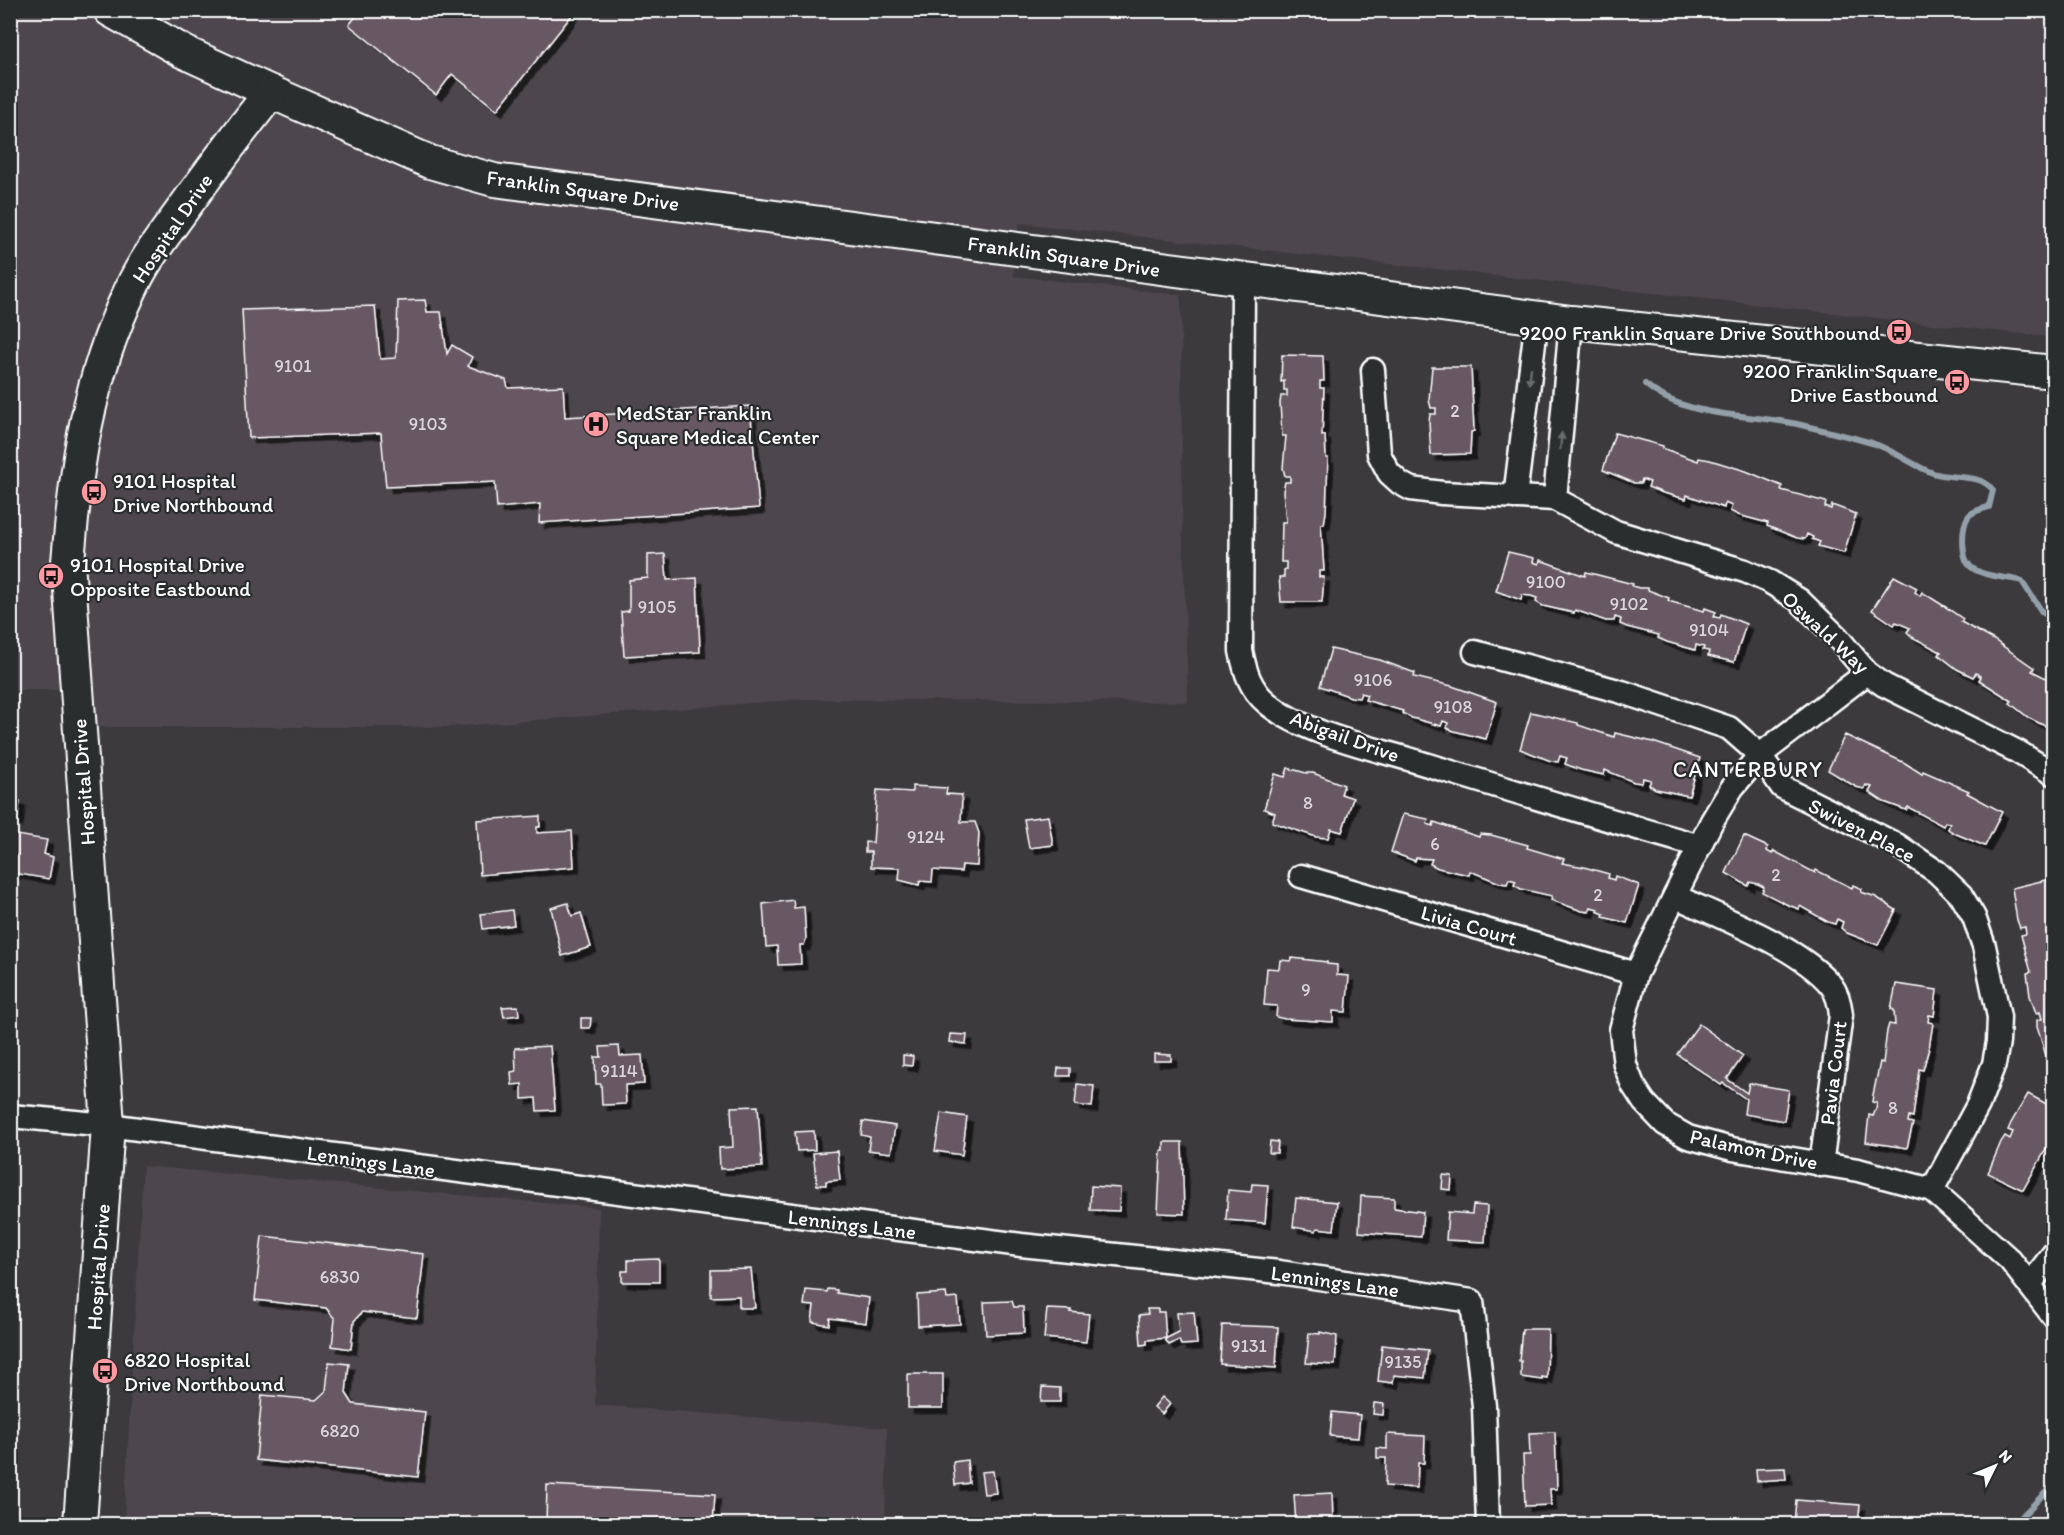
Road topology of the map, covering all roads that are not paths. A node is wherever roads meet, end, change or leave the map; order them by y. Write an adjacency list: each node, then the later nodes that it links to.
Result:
1 (110, 10): 2 (street, Franklin Square Drive)
2 (271, 92): 3 (street, Franklin Square Drive); 19 (street, Hospital Drive)
3 (1243, 280): 4 (street, Franklin Square Drive); 14 (street, Abigail Drive)
4 (1538, 318): 5 (street, Franklin Square Drive); 8 (street, one-way to 8)
5 (1571, 322): 7 (street, Franklin Square Drive); 9 (street, one-way to 5)
6 (1373, 370): 8 (street, Oswald Way)
7 (2054, 372)
8 (1515, 497): 9 (street, Oswald Way)
9 (1555, 500): 11 (street, Oswald Way)
10 (1475, 652): 12 (street, Swiven Place)
11 (1867, 673): 12 (street, Palamon Drive); 13 (street, Oswald Way)
12 (1760, 755): 14 (street, Palamon Drive); 21 (street, Swiven Place)
13 (2054, 774)
14 (1700, 846): 16 (street, Palamon Drive)
15 (1301, 876): 17 (street, Livia Court)
16 (1675, 896): 17 (street, Palamon Drive); 20 (street, Pavia Court)
17 (1636, 974): 20 (street, Palamon Drive)
18 (10, 1116): 19 (street, Lennings Lane)
19 (108, 1125): 25 (street, Hospital Drive); 26 (street, Lennings Lane)
20 (1821, 1165): 21 (street, Palamon Drive)
21 (1932, 1190): 23 (street, Palamon Drive)
22 (2054, 1252): 23 (street)
23 (2030, 1284): 24 (street, Palamon Drive)
24 (2054, 1317)
25 (80, 1524)
26 (1488, 1524)

